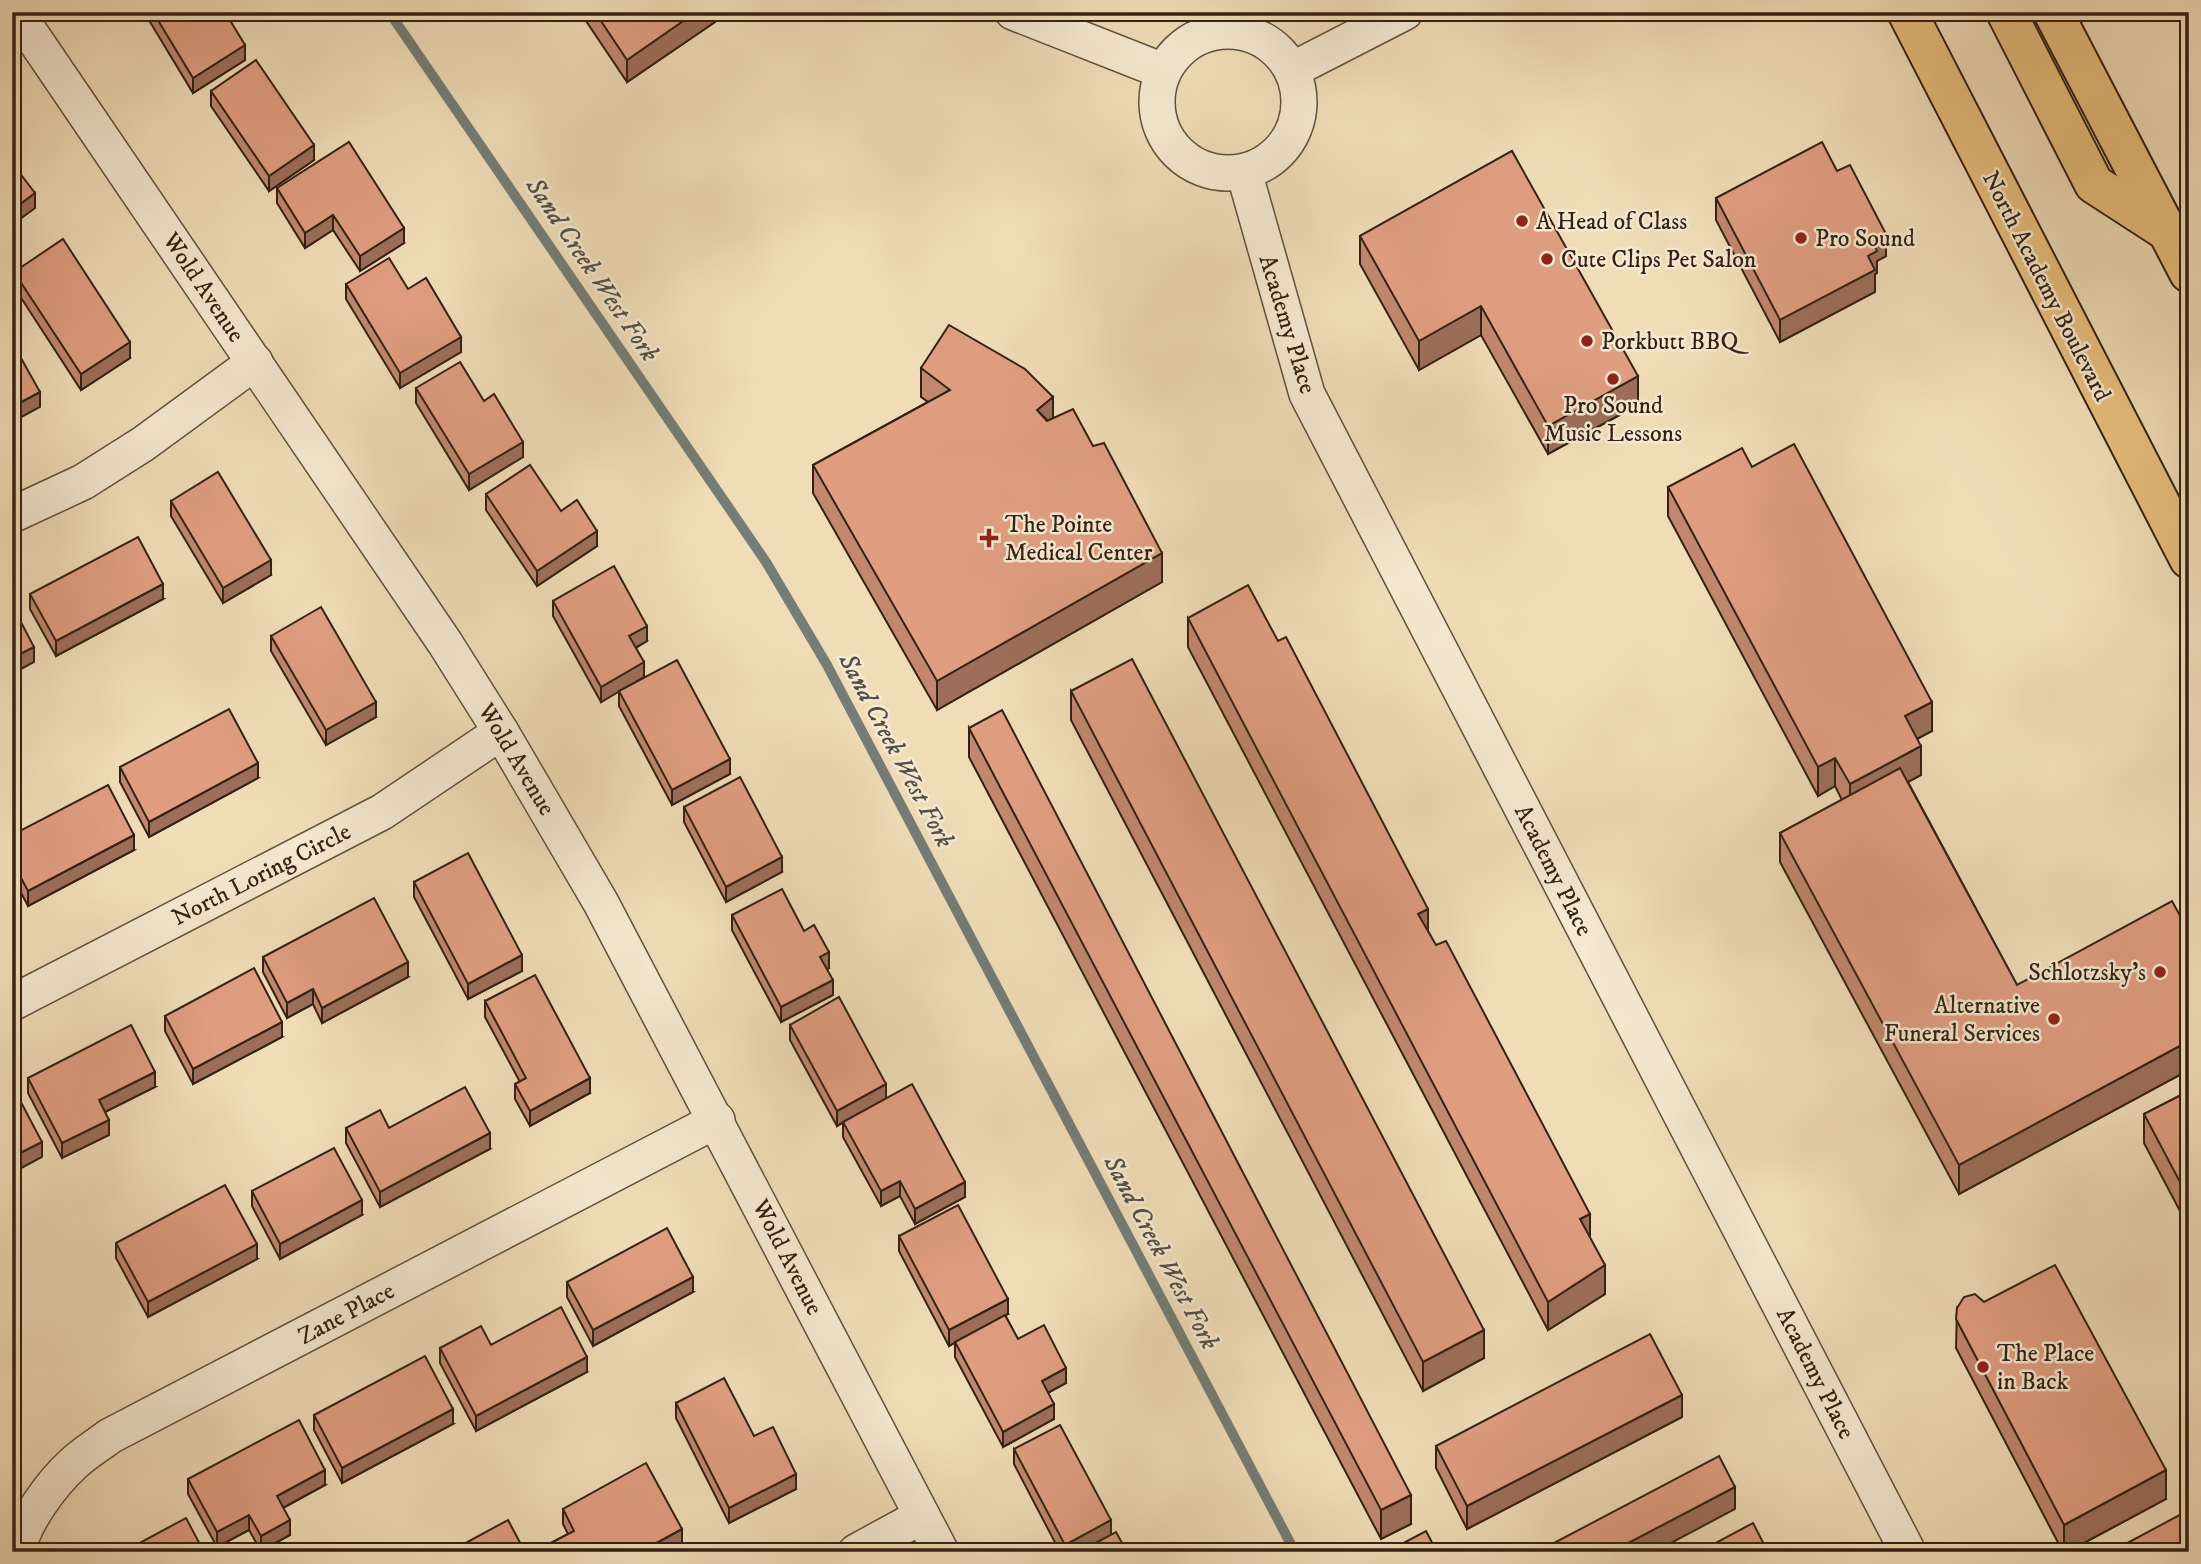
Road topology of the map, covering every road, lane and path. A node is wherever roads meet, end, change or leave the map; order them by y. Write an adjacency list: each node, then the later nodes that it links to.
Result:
1 (16, 12): 12 (street, Wold Avenue)
2 (1013, 12): 8 (street)
3 (1405, 12): 7 (street)
4 (1906, 12): 14 (highway, North Academy Boulevard)
5 (2006, 12): 10 (highway)
6 (2053, 12): 10 (highway)
7 (1292, 70): 8 (street); 9 (street)
8 (1163, 71): 9 (street)
9 (1244, 172): 22 (street, Academy Place)
10 (2167, 231): 11 (highway)
11 (2189, 273)
12 (255, 362): 13 (street); 15 (street, Wold Avenue)
13 (12, 515)
14 (2189, 559)
15 (501, 732): 16 (street, North Loring Circle); 17 (street, Wold Avenue)
16 (12, 1003)
17 (717, 1120): 18 (street, Wold Avenue); 19 (street, Zane Place)
18 (922, 1517): 20 (street); 21 (street, Wold Avenue)
19 (17, 1552)
20 (856, 1552)
21 (941, 1552)
22 (1908, 1552)

